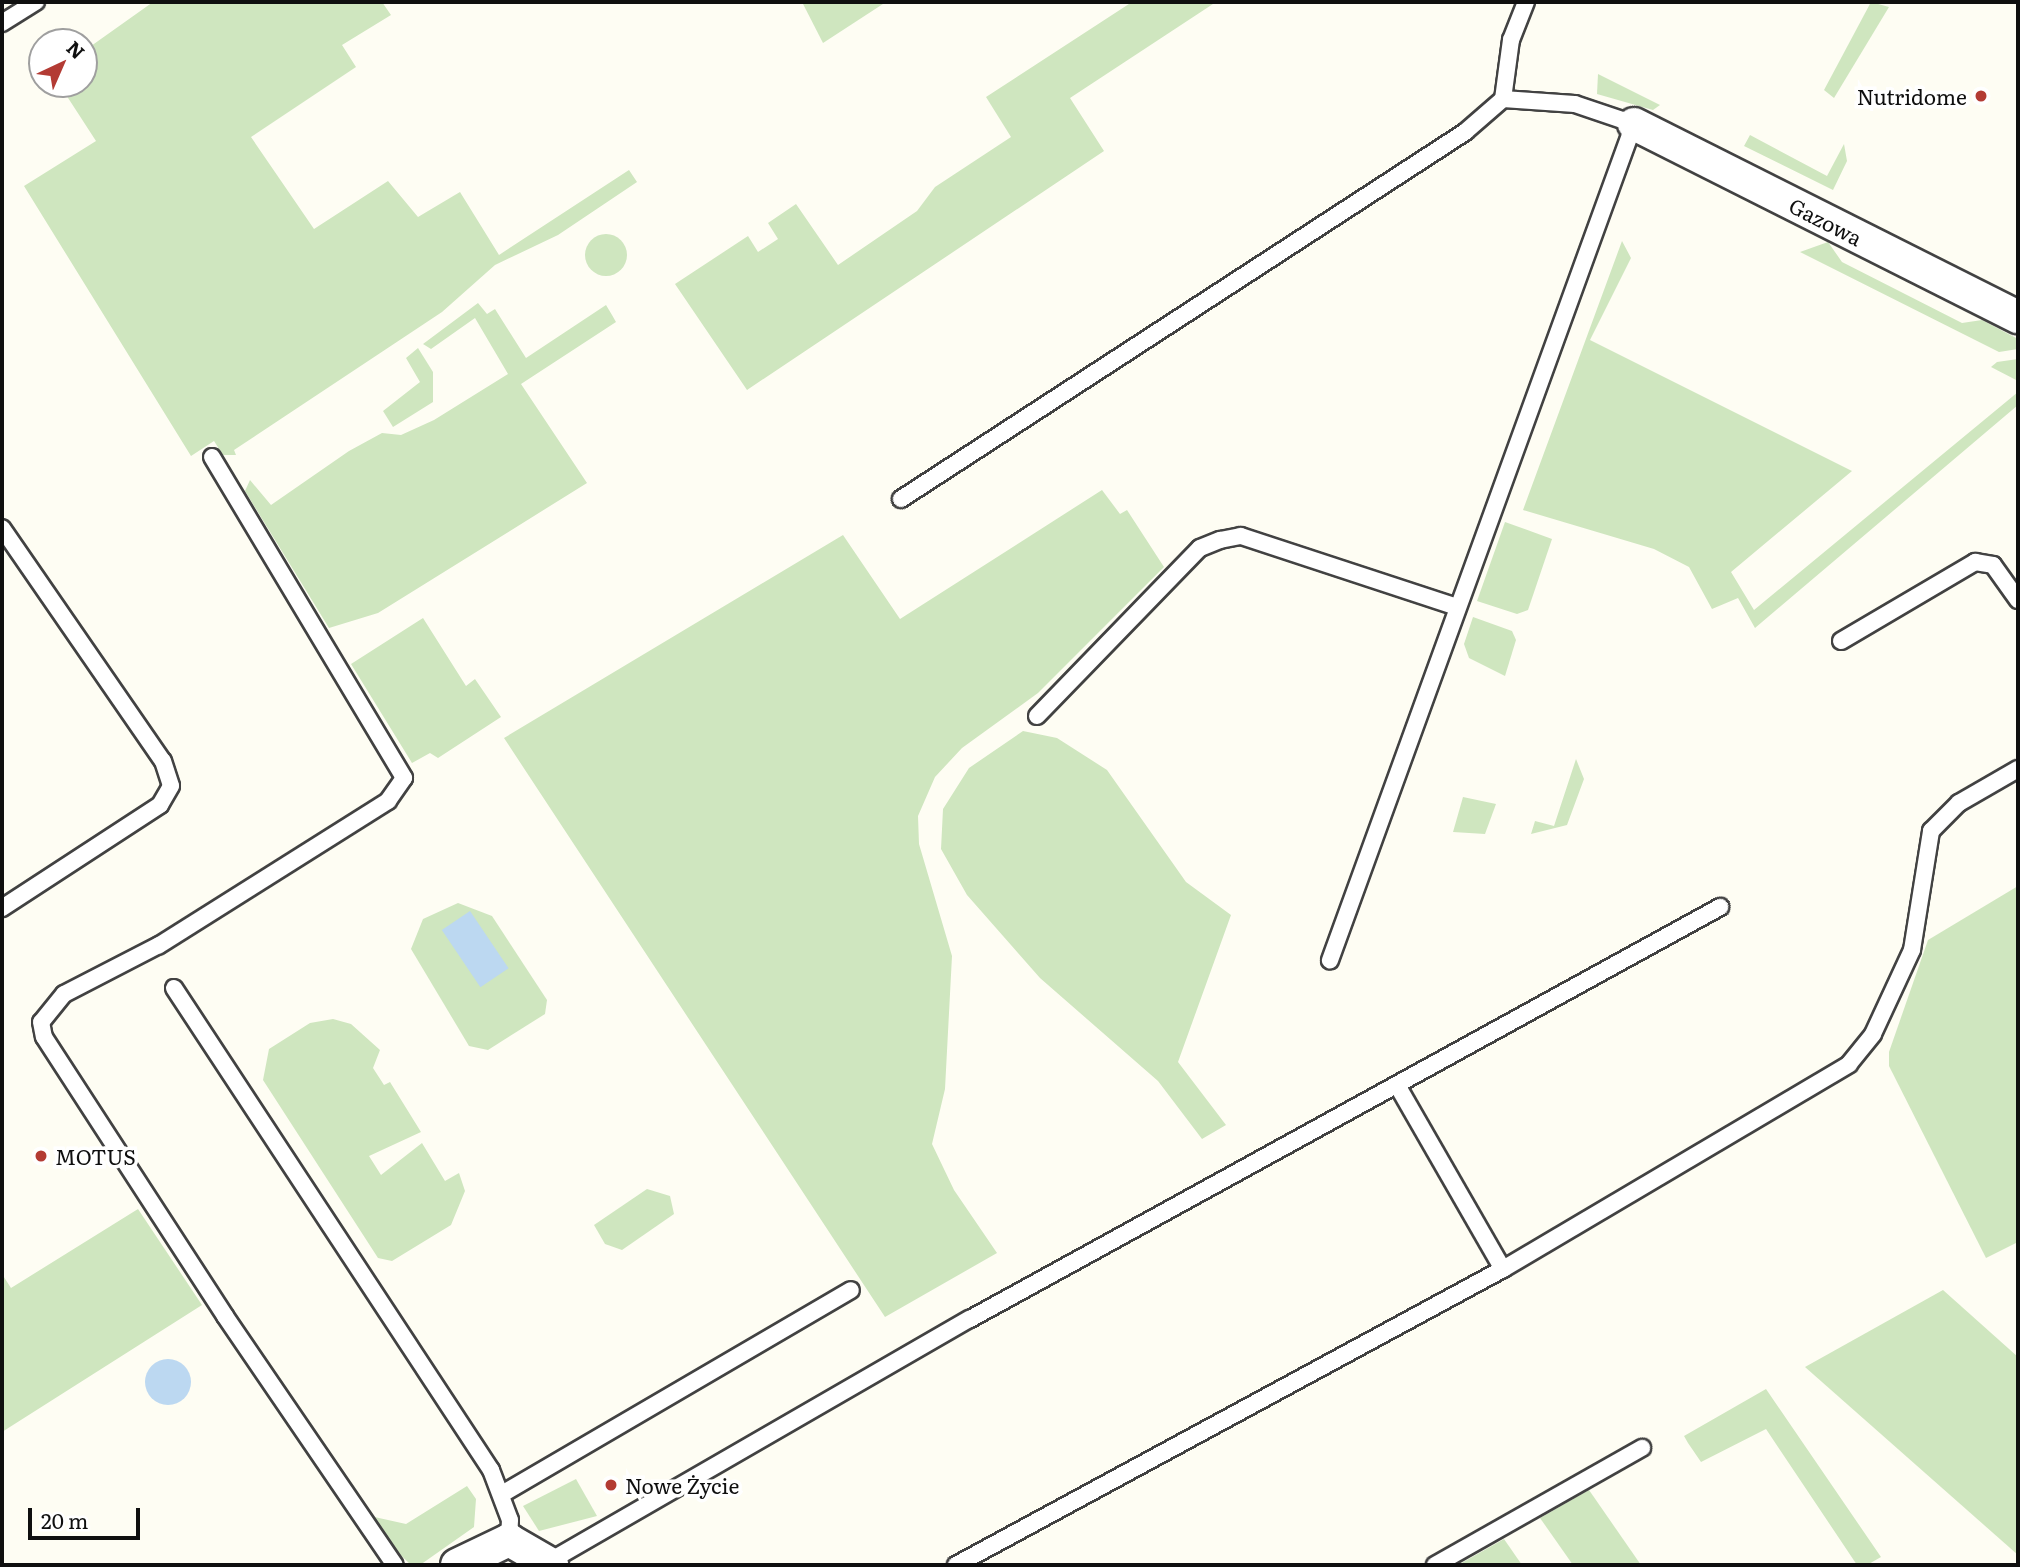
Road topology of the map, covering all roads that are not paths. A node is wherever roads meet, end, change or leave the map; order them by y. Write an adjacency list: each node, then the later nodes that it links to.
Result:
1 (36, 2): 3 (lane)
2 (1527, 2): 4 (lane)
3 (2, 23)
4 (1503, 99): 5 (lane); 8 (lane)
5 (1634, 124): 6 (street, Gazowa); 11 (lane)
6 (2018, 317)
7 (212, 457): 26 (lane)
8 (901, 499)
9 (2, 528): 16 (lane)
10 (2018, 600): 12 (lane)
11 (1457, 607): 13 (lane); 17 (lane)
12 (1841, 641)
13 (1037, 716)
14 (2018, 769): 20 (lane)
15 (1720, 907): 19 (lane)
16 (2, 908)
17 (1330, 960)
18 (174, 988): 23 (lane)
19 (1397, 1085): 20 (lane); 25 (lane)
20 (1503, 1269): 27 (lane)
21 (851, 1290): 23 (lane)
22 (1642, 1448): 28 (lane)
23 (502, 1494): 24 (lane)
24 (482, 1552): 25 (street)
25 (551, 1563)
26 (395, 1565)
27 (956, 1565)
28 (1434, 1565)

